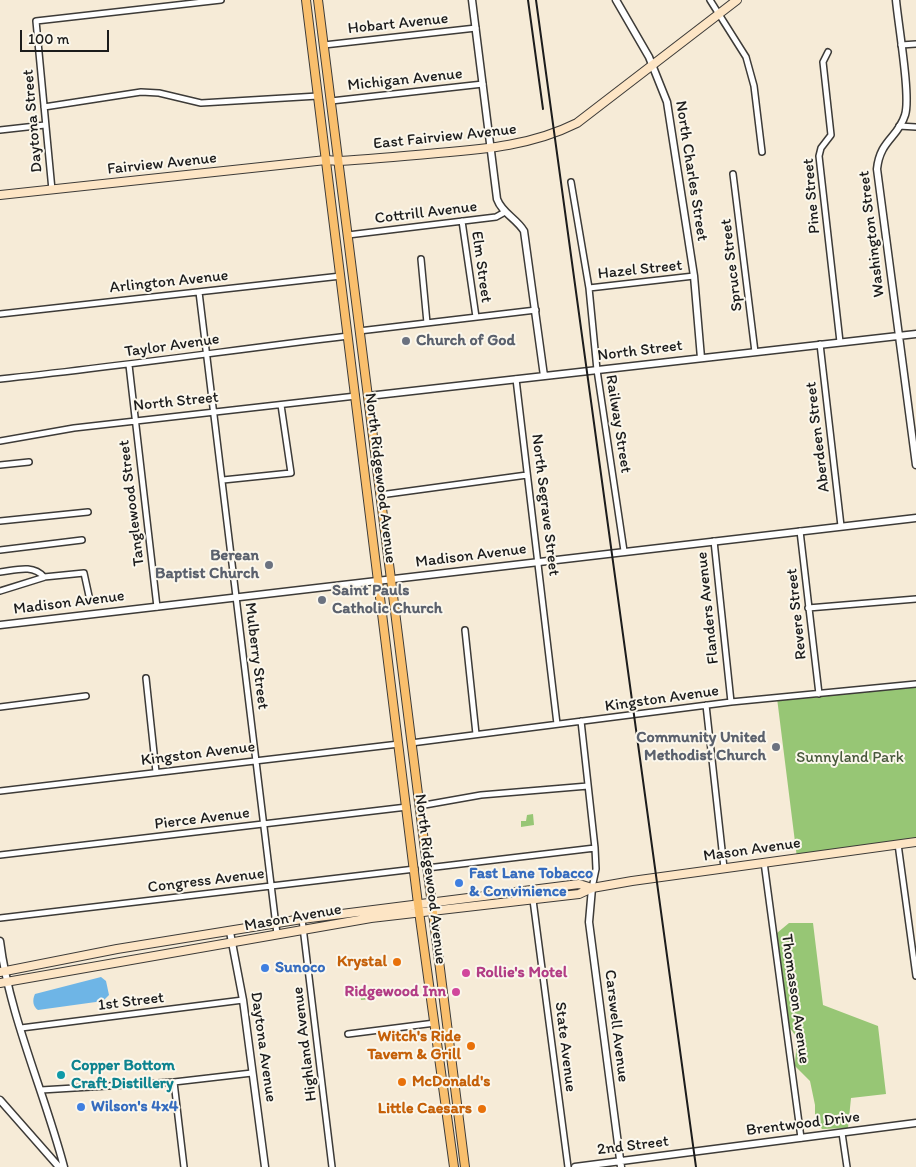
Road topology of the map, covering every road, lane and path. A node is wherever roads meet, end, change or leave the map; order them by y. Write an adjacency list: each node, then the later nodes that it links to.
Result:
1 (221, 0): 19 (street, Daytona Street)
2 (306, 0): 17 (main road, North Ridgewood Avenue)
3 (318, 0): 12 (main road, North Ridgewood Avenue)
4 (472, 0): 10 (street)
5 (616, 0): 15 (street, North Charles Street)
6 (710, 0): 9 (street)
7 (737, 0): 9 (main road, East Fairview Avenue)
8 (896, 0): 13 (street)
9 (718, 14): 15 (main road, East Fairview Avenue); 25 (street)
10 (476, 28): 12 (street, Hobart Avenue); 16 (street)
11 (916, 44): 13 (street)
12 (324, 45): 18 (main road, North Ridgewood Avenue)
13 (901, 45): 21 (street)
14 (828, 52): 49 (street, Pine Street)
15 (653, 64): 24 (main road, East Fairview Avenue); 37 (street, North Charles Street)
16 (482, 84): 18 (street, Michigan Avenue); 24 (street)
17 (318, 96): 19 (street); 26 (main road, North Ridgewood Avenue)
18 (331, 101): 27 (main road, North Ridgewood Avenue)
19 (44, 107): 20 (street, Daytona Street)
20 (45, 126): 23 (street); 30 (street, Daytona Street)
21 (900, 126): 22 (street); 48 (street, Washington Street)
22 (916, 127)
23 (0, 130)
24 (491, 148): 27 (main road, East Fairview Avenue); 32 (street)
25 (762, 152)
26 (326, 160): 27 (main road, East Fairview Avenue); 30 (main road, Fairview Avenue); 36 (main road, North Ridgewood Avenue)
27 (338, 162): 34 (main road, North Ridgewood Avenue)
28 (733, 174): 51 (street, Spruce Street)
29 (570, 182): 39 (street, Railway Street)
30 (52, 190): 31 (main road, Fairview Avenue)
31 (0, 195)
32 (505, 212): 33 (street, Cottrill Avenue); 41 (street)
33 (462, 221): 34 (street, Cottrill Avenue); 43 (street, Elm Street)
34 (348, 235): 38 (main road, North Ridgewood Avenue)
35 (421, 259): 44 (street)
36 (341, 276): 38 (main road); 40 (street, Arlington Avenue); 47 (main road, North Ridgewood Avenue)
37 (694, 276): 39 (street, Hazel Street); 53 (street, North Charles Street)
38 (354, 288): 45 (main road, North Ridgewood Avenue)
39 (589, 288): 55 (street, Railway Street)
40 (199, 292): 42 (street, Arlington Avenue); 52 (street, Mulberry Street)
41 (536, 310): 43 (street); 56 (street)
42 (0, 314)
43 (476, 317): 44 (street)
44 (427, 322): 45 (street)
45 (359, 331): 60 (main road, North Ridgewood Avenue)
46 (916, 334): 48 (street, North Street)
47 (348, 336): 52 (street, Taylor Avenue); 59 (main road, North Ridgewood Avenue)
48 (899, 336): 49 (street, North Street); 67 (street, Washington Street)
49 (840, 342): 50 (street, North Street)
50 (820, 344): 51 (street, North Street); 74 (street, Aberdeen Street)
51 (755, 352): 53 (street, North Street)
52 (206, 353): 54 (street, Taylor Avenue); 62 (street, Mulberry Street)
53 (701, 358): 55 (street, North Street)
54 (129, 365): 57 (street, Taylor Avenue); 63 (street, Tanglewood Street)
55 (597, 370): 56 (street, North Street); 79 (street, Railway Street)
56 (544, 376): 58 (street, North Street)
57 (0, 379)
58 (516, 379): 60 (street, North Street); 68 (street, North Segrave Street)
59 (356, 396): 61 (street, North Street); 84 (main road, North Ridgewood Avenue)
60 (368, 396): 70 (main road, North Ridgewood Avenue)
61 (281, 405): 62 (street, North Street); 69 (street)
62 (214, 412): 63 (street, North Street); 69 (street, Mulberry Street)
63 (135, 420): 64 (street, North Street); 89 (street, Tanglewood Street)
64 (0, 441)
65 (29, 462): 66 (street)
66 (0, 465)
67 (916, 465)
68 (528, 475): 70 (street); 80 (street, North Segrave Street)
69 (224, 480): 87 (street, Mulberry Street)
70 (380, 495): 83 (main road, North Ridgewood Avenue)
71 (88, 512): 73 (street)
72 (916, 518): 74 (street, Madison Avenue)
73 (0, 522)
74 (841, 526): 75 (street, Madison Avenue)
75 (800, 531): 77 (street, Madison Avenue); 90 (street, Revere Street)
76 (82, 540): 78 (street)
77 (714, 541): 79 (street, Madison Avenue); 97 (street, Flanders Avenue)
78 (0, 550)
79 (624, 552): 80 (street, Madison Avenue)
80 (538, 562): 83 (street, Madison Avenue); 101 (street, North Segrave Street)
81 (0, 572): 82 (street)
82 (46, 577): 85 (street); 86 (street)
83 (390, 579): 84 (street, Madison Avenue); 103 (main road, North Ridgewood Avenue)
84 (379, 580): 87 (street, Madison Avenue); 104 (main road, North Ridgewood Avenue)
85 (0, 591)
86 (89, 596)
87 (236, 598): 89 (street, Madison Avenue); 105 (street, Mulberry Street)
88 (916, 599): 90 (street)
89 (157, 607): 91 (street, Madison Avenue)
90 (808, 608): 95 (street, Revere Street)
91 (0, 625)
92 (465, 630): 102 (street)
93 (146, 678): 106 (street)
94 (916, 684): 95 (street, Kingston Avenue)
95 (819, 694): 97 (street, Kingston Avenue)
96 (86, 696): 99 (street)
97 (731, 702): 98 (street, Kingston Avenue)
98 (706, 705): 100 (street, Kingston Avenue); 118 (street)
99 (0, 707)
100 (581, 722): 101 (street, Kingston Avenue); 107 (street)
101 (557, 724): 102 (street, Kingston Avenue)
102 (476, 734): 103 (street, Kingston Avenue)
103 (411, 743): 109 (main road, North Ridgewood Avenue)
104 (399, 744): 105 (street, Kingston Avenue); 110 (main road, North Ridgewood Avenue)
105 (257, 760): 106 (street, Kingston Avenue); 111 (street, Mulberry Street)
106 (156, 772): 108 (street, Kingston Avenue)
107 (588, 786): 109 (street); 114 (street)
108 (0, 791)
109 (419, 806): 117 (main road, North Ridgewood Avenue)
110 (407, 807): 111 (street, Pierce Avenue); 119 (main road, North Ridgewood Avenue)
111 (265, 824): 115 (street, Pierce Avenue); 120 (street, Mulberry Street)
112 (916, 842): 113 (main road, Mason Avenue)
113 (898, 844): 116 (main road, Mason Avenue); 134 (street)
114 (595, 848): 117 (street); 121 (street)
115 (0, 855)
116 (764, 862): 118 (main road, Mason Avenue); 146 (street, Thomasson Avenue)
117 (427, 868): 124 (main road, North Ridgewood Avenue)
118 (724, 868): 121 (main road, Mason Avenue)
119 (415, 869): 120 (street, Congress Avenue); 123 (main road, North Ridgewood Avenue)
120 (272, 886): 125 (street, Congress Avenue); 127 (street, Mulberry Street)
121 (592, 888): 122 (main road, Mason Avenue); 124 (main road, Mason Avenue); 148 (street, Carswell Avenue)
122 (533, 900): 124 (main road, Mason Avenue); 156 (street, State Avenue)
123 (419, 908): 124 (main road, Mason Avenue); 126 (main road, Mason Avenue); 128 (main road, Mason Avenue); 137 (main road, North Ridgewood Avenue)
124 (431, 908): 155 (main road, North Ridgewood Avenue)
125 (0, 918)
126 (302, 919): 127 (main road, Mason Avenue); 128 (street, Highland Avenue)
127 (276, 924): 129 (main road, Mason Avenue); 130 (street, Mulberry Street)
128 (304, 930): 130 (main road, Mason Avenue); 153 (street, Highland Avenue)
129 (230, 932): 132 (street, Daytona Avenue); 133 (main road, Mason Avenue)
130 (276, 934): 132 (main road, Mason Avenue)
131 (0, 941): 133 (street)
132 (232, 942): 135 (main road, Mason Avenue); 136 (street, Daytona Avenue)
133 (2, 970): 135 (street)
134 (916, 976)
135 (3, 982): 138 (street)
136 (244, 1000): 138 (street, 1st Street); 140 (street, Daytona Avenue)
137 (435, 1023): 139 (street); 154 (main road, North Ridgewood Avenue)
138 (21, 1028): 142 (street)
139 (348, 1034)
140 (252, 1073): 141 (street); 152 (street, Daytona Avenue)
141 (174, 1082): 142 (street); 151 (street)
142 (41, 1090): 150 (street)
143 (0, 1100): 149 (street)
144 (916, 1123): 145 (street, Brentwood Drive)
145 (842, 1133): 146 (street, Brentwood Drive); 158 (street)
146 (801, 1138): 147 (street, Brentwood Drive)
147 (694, 1152): 148 (street, 2nd Street)
148 (621, 1164): 157 (street, 2nd Street)
149 (59, 1167)
150 (64, 1167)
151 (184, 1167)
152 (265, 1167)
153 (332, 1167)
154 (454, 1167)
155 (465, 1167)
156 (568, 1167)
157 (575, 1167)
158 (847, 1167)

